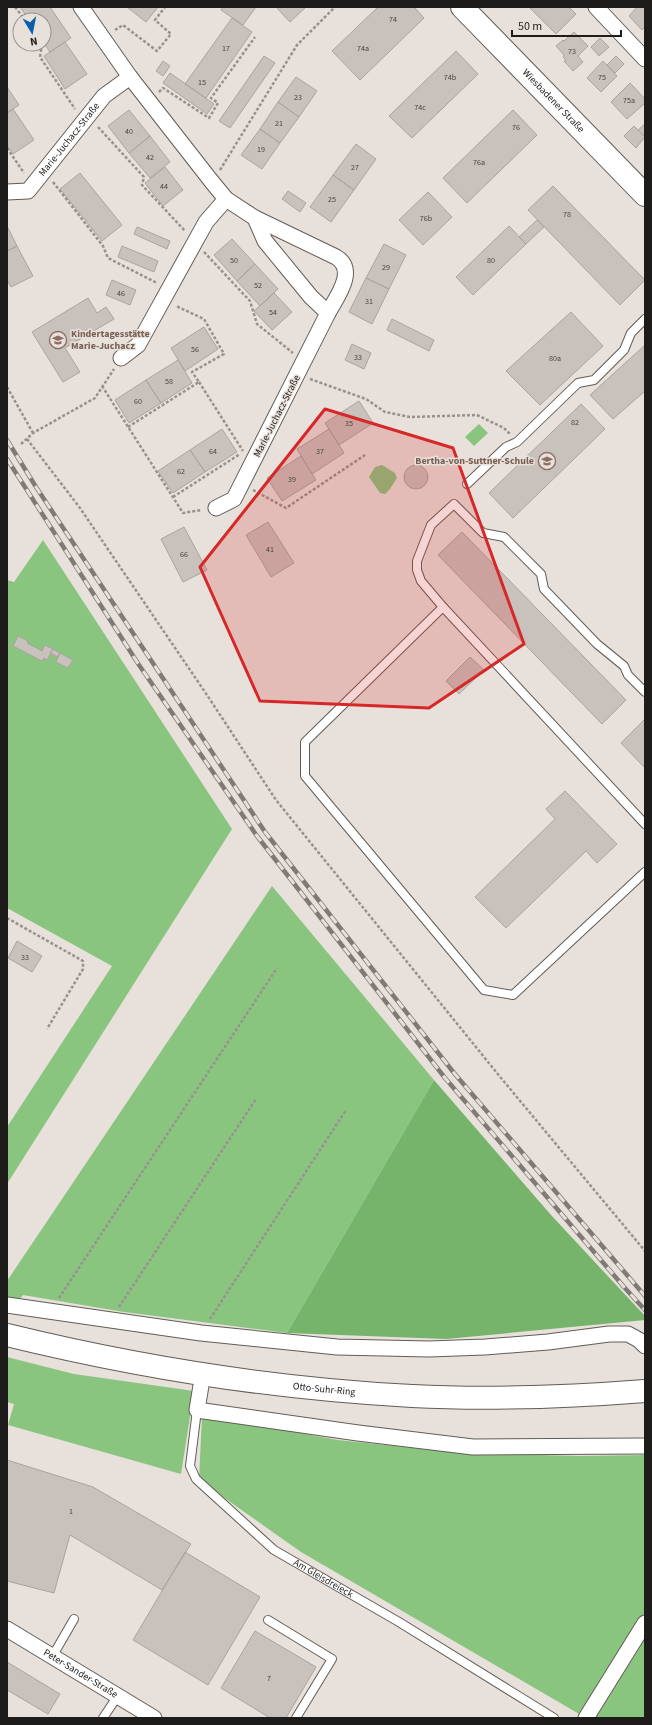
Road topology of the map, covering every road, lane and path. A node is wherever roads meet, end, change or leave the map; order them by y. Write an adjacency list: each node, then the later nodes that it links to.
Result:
1 (81, 7): 7 (street, Marie-Juchacz-Straße)
2 (165, 7): 7 (path)
3 (335, 7): 15 (path)
4 (462, 7): 18 (street, Wiesbadener Straße)
5 (596, 7): 9 (street)
6 (255, 37): 11 (path)
7 (102, 38): 10 (street, Marie-Juchacz-Straße)
8 (41, 52): 12 (path)
9 (645, 59)
10 (130, 77): 11 (street, Marie-Juchacz-Straße); 12 (street, Marie-Juchacz-Straße)
11 (149, 102): 15 (street, Marie-Juchacz-Straße)
12 (84, 121): 14 (street, Marie-Juchacz-Straße)
13 (7, 148): 16 (path)
14 (44, 170): 16 (street, Marie-Juchacz-Straße); 21 (path)
15 (212, 182): 19 (street, Marie-Juchacz-Straße)
16 (32, 185): 17 (street, Marie-Juchacz-Straße)
17 (7, 192)
18 (645, 195)
19 (226, 199): 20 (street, Marie-Juchacz-Straße); 21 (street)
20 (255, 218): 22 (street); 22 (street, Marie-Juchacz-Straße)
21 (166, 294): 24 (street); 26 (path)
22 (328, 314): 25 (street, Marie-Juchacz-Straße)
23 (645, 319): 32 (lane)
24 (121, 358): 27 (path)
25 (297, 374): 32 (path); 35 (street, Marie-Juchacz-Straße)
26 (199, 382): 29 (path); 37 (path)
27 (102, 386): 29 (path); 30 (path)
28 (7, 387): 30 (path)
29 (128, 427): 37 (path)
30 (34, 433): 31 (path)
31 (27, 439): 33 (path); 48 (path)
32 (517, 442): 36 (lane)
33 (21, 444)
34 (365, 455): 35 (path)
35 (242, 484): 38 (street, Marie-Juchacz-Straße)
36 (467, 484)
37 (173, 497): 38 (path)
38 (216, 508)
39 (443, 607): 40 (lane); 41 (lane); 42 (lane)
40 (645, 692)
41 (645, 824)
42 (645, 872)
43 (7, 918): 45 (path)
44 (277, 968): 50 (path)
45 (48, 1029)
46 (256, 1099): 51 (path)
47 (346, 1110): 52 (path)
48 (645, 1251)
49 (7, 1305): 50 (street)
50 (50, 1311): 51 (street)
51 (110, 1321): 52 (street)
52 (201, 1334): 54 (street)
53 (7, 1335): 55 (street, Otto-Suhr-Ring)
54 (645, 1346)
55 (202, 1373): 56 (street, Otto-Suhr-Ring); 57 (street, Am Gleisdreieck)
56 (645, 1391)
57 (197, 1410): 58 (street); 68 (lane, Am Gleisdreieck)
58 (645, 1446)
59 (74, 1619): 63 (lane)
60 (268, 1620): 67 (lane)
61 (645, 1623): 69 (street)
62 (7, 1629): 63 (street, Peter-Sander-Straße)
63 (52, 1657): 64 (street, Peter-Sander-Straße)
64 (117, 1697): 65 (lane); 66 (street, Peter-Sander-Straße)
65 (103, 1718)
66 (154, 1718)
67 (296, 1718)
68 (554, 1718)
69 (586, 1718)

